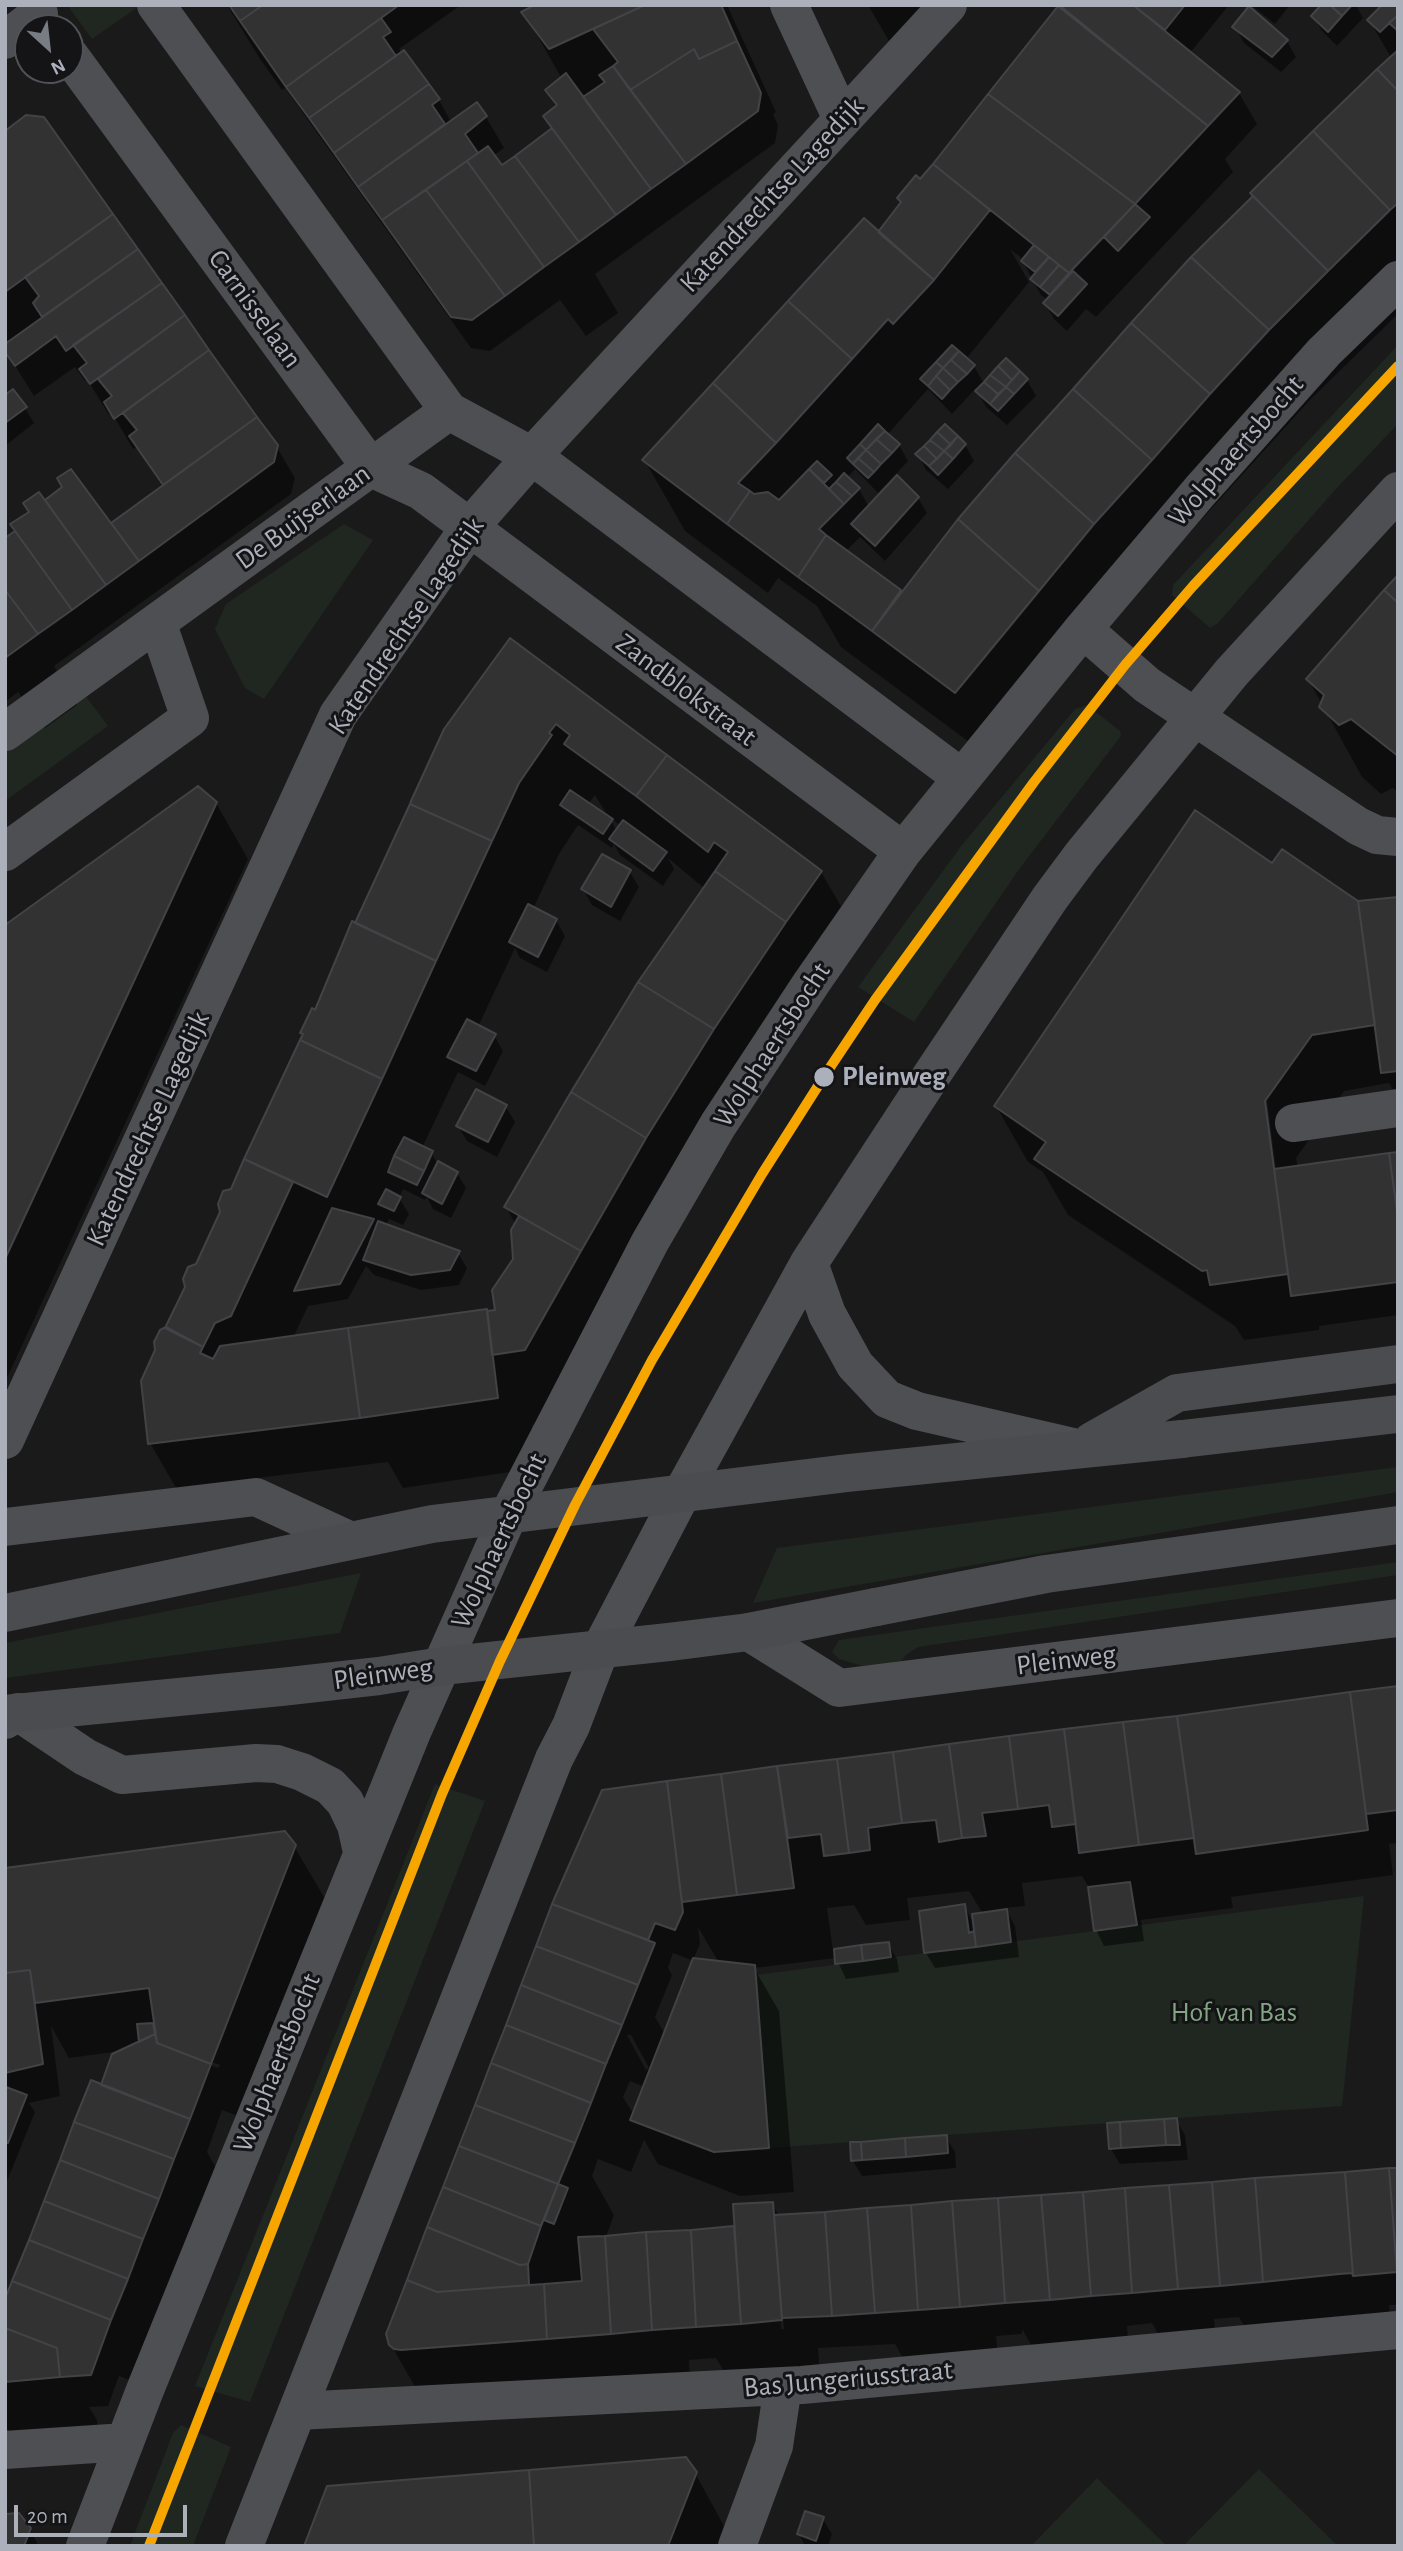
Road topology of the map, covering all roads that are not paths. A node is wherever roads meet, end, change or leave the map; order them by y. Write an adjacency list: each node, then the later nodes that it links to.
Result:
1 (156, 5): 7 (street)
2 (789, 5): 5 (street)
3 (948, 5): 5 (street, Katendrechtse Lagedijk)
4 (84, 75): 9 (street, Carnisselaan)
5 (842, 120): 8 (street, Katendrechtse Lagedijk)
6 (1398, 280): 13 (street, Wolphaertsbocht)
7 (449, 411): 8 (street); 9 (street, De Buijserlaan)
8 (532, 456): 11 (street, Katendrechtse Lagedijk); 16 (street)
9 (371, 468): 11 (street, Carnisselaan); 12 (street, De Buijserlaan)
10 (1398, 491): 14 (street)
11 (469, 528): 18 (street, Zandblokstraat); 25 (street, Katendrechtse Lagedijk)
12 (157, 622): 15 (street, De Buijserlaan); 19 (street)
13 (1083, 629): 14 (street); 16 (street, Wolphaertsbocht)
14 (1195, 716): 17 (street); 22 (street)
15 (5, 732)
16 (962, 778): 18 (street, Wolphaertsbocht)
17 (1398, 837)
18 (903, 851): 28 (street, Wolphaertsbocht)
19 (5, 852)
20 (1398, 1108): 21 (street)
21 (1294, 1122)
22 (809, 1263): 26 (street); 27 (street)
23 (1398, 1364): 26 (main road)
24 (1398, 1414): 26 (main road)
25 (5, 1440)
26 (1079, 1449): 27 (main road)
27 (681, 1495): 28 (main road); 35 (street)
28 (508, 1516): 31 (main road); 36 (street, Wolphaertsbocht)
29 (1398, 1525): 34 (main road, Pleinweg)
30 (5, 1527): 31 (street)
31 (349, 1540): 32 (main road)
32 (5, 1613)
33 (1398, 1618): 34 (street, Pleinweg)
34 (749, 1632): 35 (main road, Pleinweg)
35 (600, 1650): 36 (main road, Pleinweg); 41 (street)
36 (442, 1666): 37 (main road, Pleinweg); 38 (street, Wolphaertsbocht)
37 (9, 1715): 38 (street, Pleinweg)
38 (362, 1852): 42 (street, Wolphaertsbocht)
39 (1398, 2330): 40 (street, Bas Jungeriusstraat)
40 (783, 2386): 41 (street, Bas Jungeriusstraat); 46 (street)
41 (298, 2411): 45 (street)
42 (125, 2442): 43 (street); 44 (street, Wolphaertsbocht)
43 (5, 2449)
44 (85, 2546)
45 (244, 2546)
46 (737, 2546)

